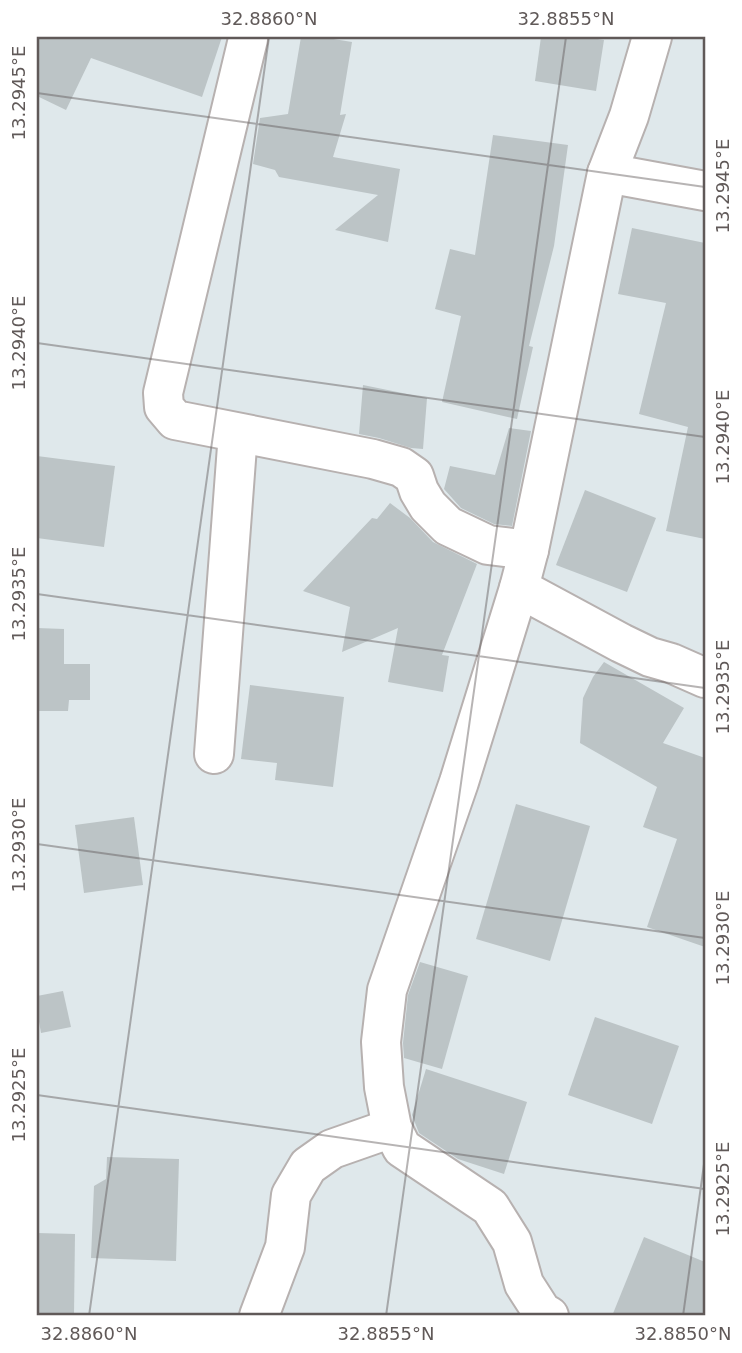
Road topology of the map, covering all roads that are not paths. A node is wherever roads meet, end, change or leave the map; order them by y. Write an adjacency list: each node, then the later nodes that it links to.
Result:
1 (652, 37): 3 (street)
2 (248, 39): 5 (street)
3 (607, 173): 4 (street); 6 (street)
4 (705, 191)
5 (238, 433): 6 (street); 9 (street)
6 (529, 550): 7 (street)
7 (519, 588): 8 (street); 10 (street)
8 (705, 678)
9 (214, 754)
10 (392, 1128): 11 (street); 12 (street)
11 (259, 1316)
12 (549, 1316)

